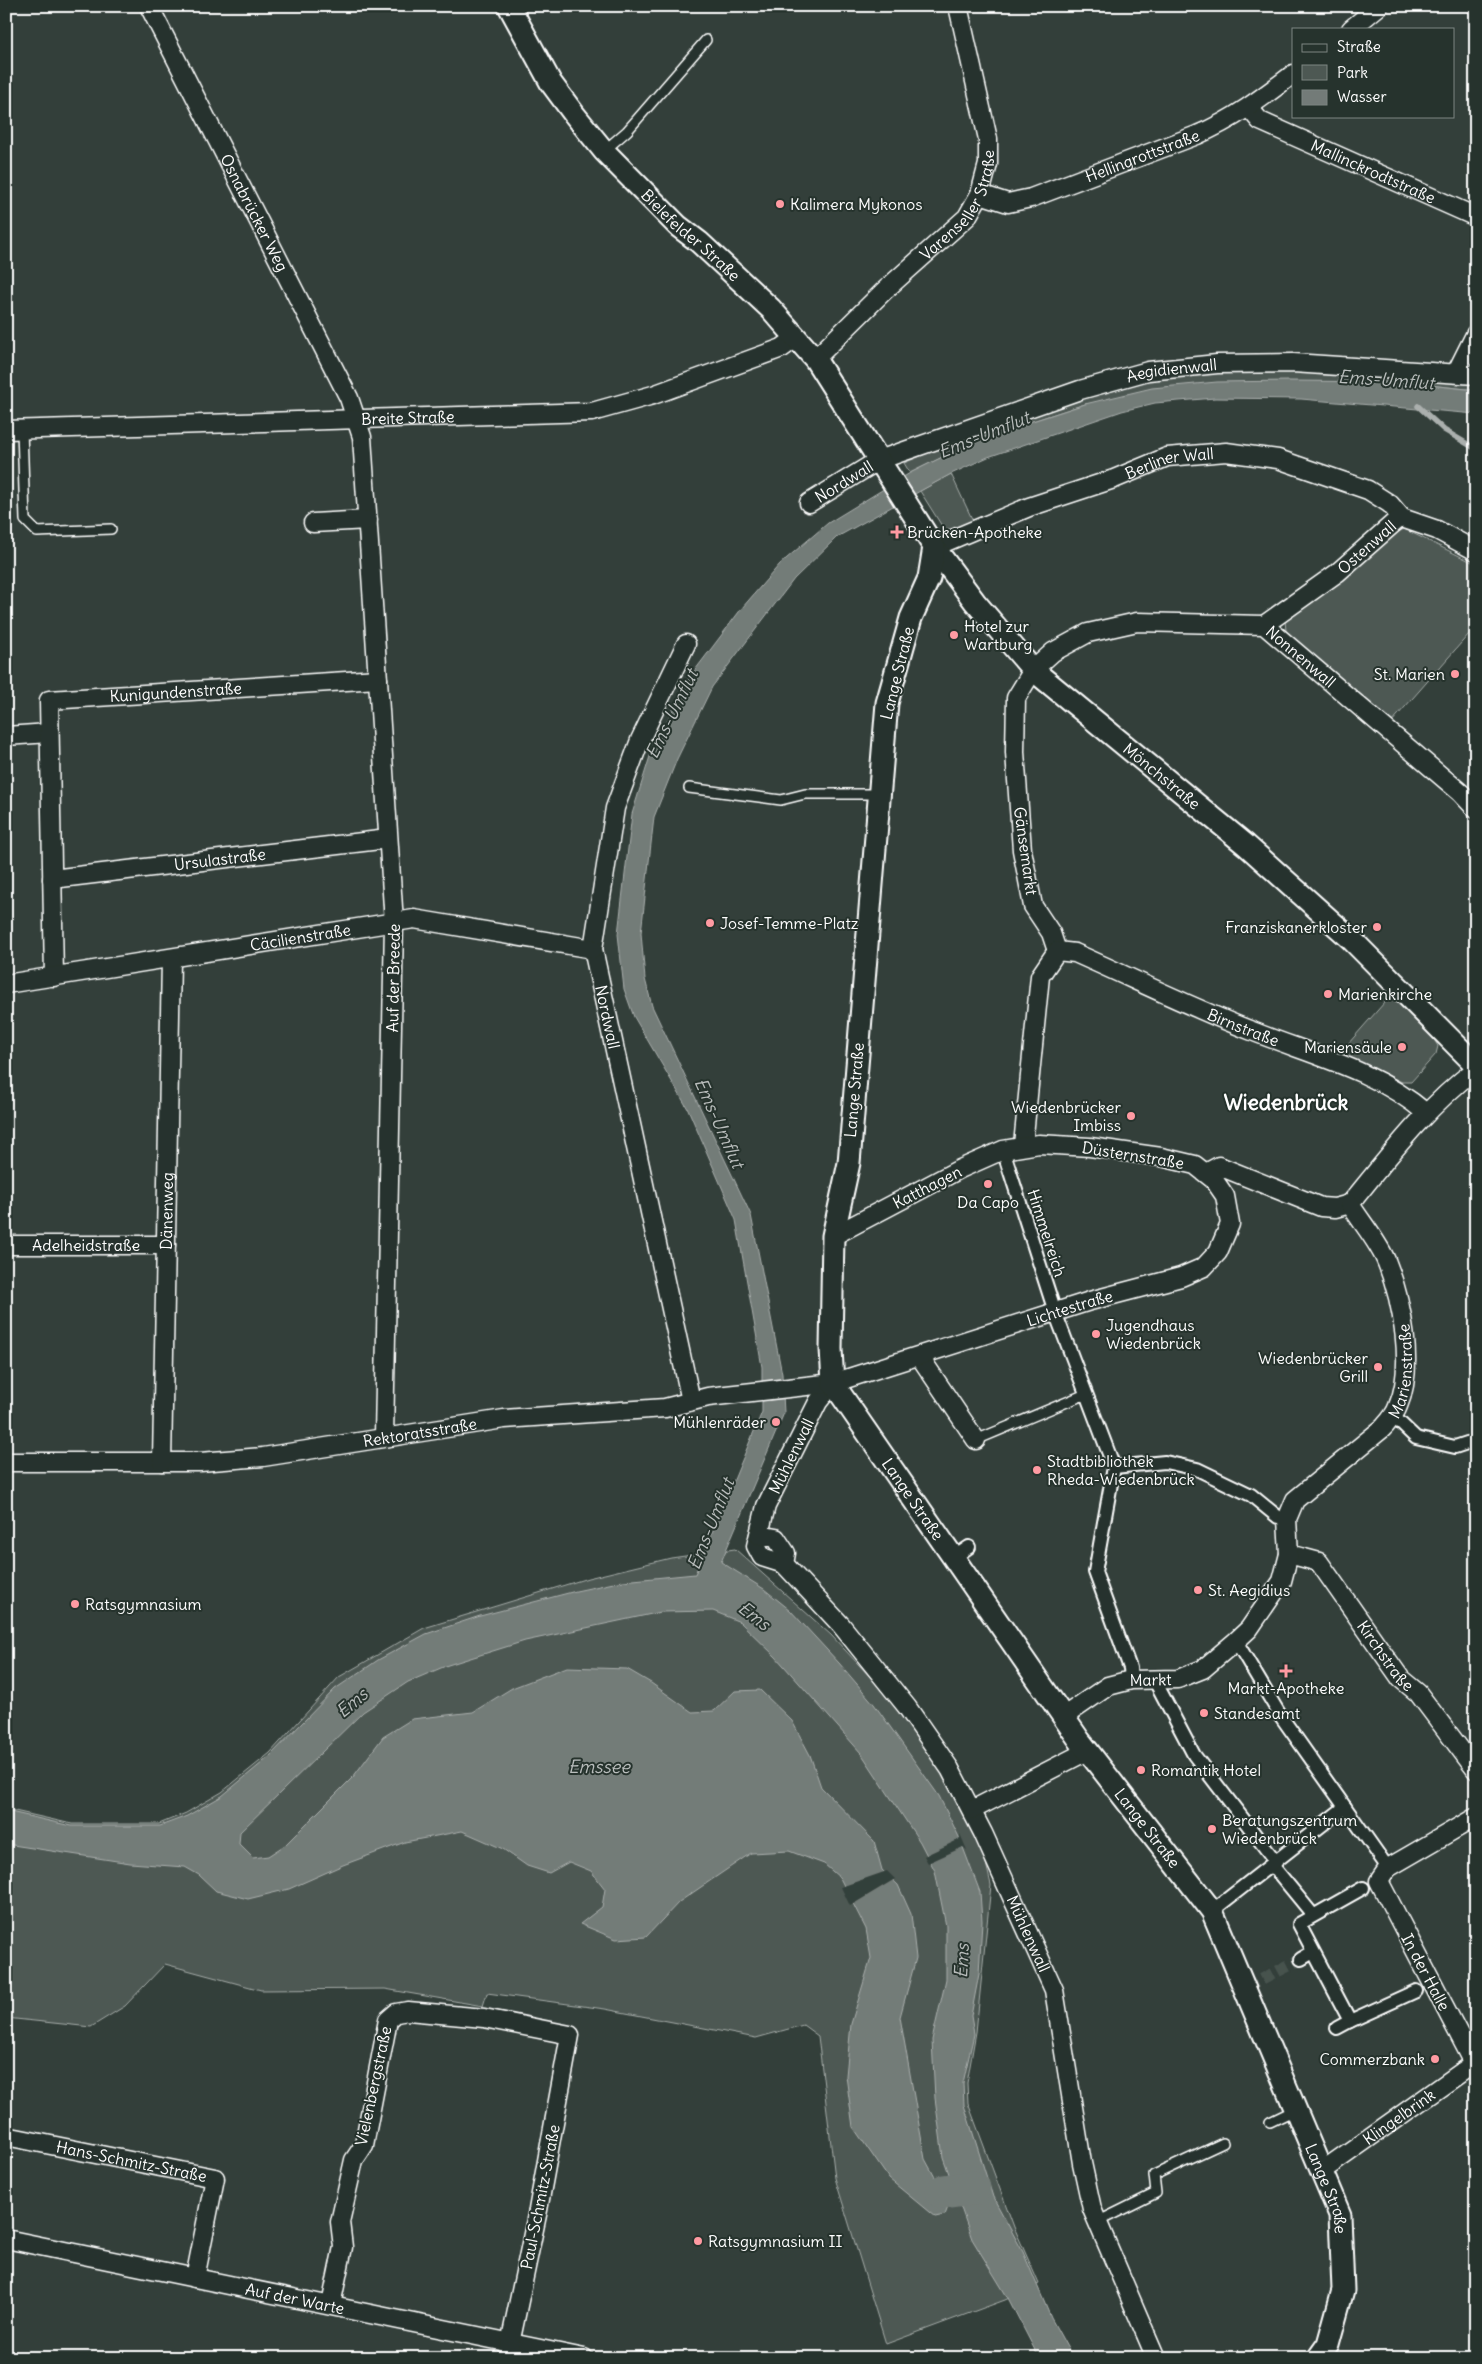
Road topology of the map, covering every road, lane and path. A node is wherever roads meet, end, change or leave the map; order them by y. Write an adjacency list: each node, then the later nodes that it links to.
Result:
1 (150, 6): 17 (street, Osnabrücker Weg)
2 (509, 6): 9 (street, Bielefelder Straße)
3 (958, 6): 10 (street, Varenseller Straße)
4 (1379, 6): 5 (street)
5 (1352, 28)
6 (706, 40): 9 (lane)
7 (1292, 75): 8 (street, Hellingrottstraße)
8 (1249, 108): 10 (street, Hellingrottstraße); 11 (street, Mallinckrodtstraße)
9 (604, 151): 13 (street, Bielefelder Straße)
10 (980, 194): 14 (street, Varenseller Straße)
11 (1476, 217)
12 (1476, 333): 15 (street)
13 (797, 337): 14 (street, Bielefelder Straße); 17 (street, Breite Straße)
14 (815, 359): 19 (street, Bielefelder Straße)
15 (1456, 373): 16 (street, Aegidienwall); 19 (street, Aegidienwall)
16 (1476, 375)
17 (357, 420): 18 (street, Breite Straße); 22 (street, Auf der Breede)
18 (14, 430): 24 (lane)
19 (883, 465): 20 (street, Nordwall); 25 (street, Mönchstraße)
20 (809, 503)
21 (1402, 518): 25 (street, Berliner Wall); 26 (street, Ostenwall); 27 (street, Ostenwall)
22 (368, 520): 23 (street); 30 (street, Auf der Breede)
23 (313, 523)
24 (111, 529)
25 (934, 547): 29 (street, Mönchstraße); 34 (street, Lange Straße)
26 (1476, 551)
27 (1264, 625): 29 (street, Nonnenwall); 35 (street, Nonnenwall)
28 (686, 644): 39 (street, Nordwall)
29 (1033, 670): 40 (street, Gänsemarkt); 44 (street, Mönchstraße)
30 (378, 679): 31 (street, Kunigundenstraße); 36 (street, Auf der Breede)
31 (49, 733): 32 (street); 37 (street)
32 (6, 736)
33 (688, 788): 34 (lane)
34 (878, 794): 51 (street, Lange Straße)
35 (1476, 809)
36 (388, 839): 37 (street, Ursulastraße); 38 (street, Auf der Breede)
37 (52, 879): 42 (street)
38 (394, 923): 39 (street, Cäcilienstraße); 41 (street, Cäcilienstraße); 60 (street, Auf der Breede)
39 (593, 949): 58 (street, Nordwall)
40 (1057, 951): 46 (street, Birnstraße); 47 (street)
41 (172, 959): 42 (street, Cäcilienstraße); 53 (street, Dänenweg)
42 (54, 977): 43 (street, Cäcilienstraße)
43 (6, 984)
44 (1476, 1065)
45 (1476, 1069): 46 (street)
46 (1426, 1113): 50 (street)
47 (1023, 1146): 48 (street, Katthagen); 49 (street, Düsternstraße)
48 (1003, 1150): 51 (street, Katthagen); 54 (street, Himmelreich)
49 (1206, 1173): 50 (street, Düsternstraße); 54 (street, Lichtestraße)
50 (1350, 1204): 59 (street, Marienstraße)
51 (833, 1236): 56 (street, Lange Straße)
52 (6, 1245): 53 (street, Adelheidstraße)
53 (166, 1245): 64 (street, Dänenweg)
54 (1055, 1312): 55 (street, Lichtestraße); 57 (street, Himmelreich)
55 (920, 1357): 56 (street, Lichtestraße); 61 (street)
56 (833, 1383): 58 (street, Rektoratsstraße); 71 (street, Lange Straße); 75 (street, Mühlenwall)
57 (1086, 1394): 61 (lane); 65 (street, Himmelreich)
58 (691, 1401): 60 (street, Rektoratsstraße)
59 (1393, 1416): 62 (street); 66 (street, Marienstraße)
60 (384, 1437): 64 (street, Rektoratsstraße)
61 (976, 1440)
62 (1476, 1440)
63 (6, 1462): 64 (street, Rektoratsstraße)
64 (162, 1462)
65 (1114, 1467): 66 (street); 69 (street)
66 (1288, 1519): 67 (street, Marienstraße)
67 (1289, 1554): 68 (street, Marienstraße); 73 (street, Kirchstraße)
68 (1236, 1641): 70 (street, Markt); 74 (street)
69 (1131, 1680): 70 (street, Markt); 71 (street, Markt)
70 (1155, 1681): 77 (street)
71 (1063, 1717): 72 (street, Lange Straße)
72 (1087, 1750): 75 (street); 79 (street, Lange Straße)
73 (1476, 1770)
74 (1345, 1807): 77 (street); 78 (street)
75 (972, 1810): 93 (street, Mühlenwall)
76 (1476, 1817): 78 (street)
77 (1274, 1864): 79 (street); 80 (street)
78 (1376, 1879): 80 (street); 87 (street, In der Halle)
79 (1218, 1908): 88 (street, Lange Straße)
80 (1313, 1915): 81 (street)
81 (1313, 1952): 82 (street); 84 (street)
82 (1301, 1959)
83 (1416, 1991): 84 (street)
84 (1350, 2021): 85 (street)
85 (1337, 2028)
86 (570, 2035): 96 (street, Vielenbergstraße); 97 (street, Paul-Schmitz-Straße)
87 (1475, 2062): 92 (street, Klingelbrink)
88 (1297, 2109): 89 (lane); 92 (street, Lange Straße)
89 (1270, 2122)
90 (6, 2136): 95 (street, Hans-Schmitz-Straße)
91 (1222, 2143): 93 (lane)
92 (1322, 2171): 100 (street, Lange Straße)
93 (1096, 2222): 99 (street, Mühlenwall)
94 (6, 2239): 95 (street, Auf der Warte)
95 (196, 2278): 96 (street, Auf der Warte)
96 (331, 2306): 97 (street, Auf der Warte)
97 (508, 2350): 98 (street, Auf der Warte)
98 (584, 2358)
99 (1156, 2358)
100 (1318, 2358)

